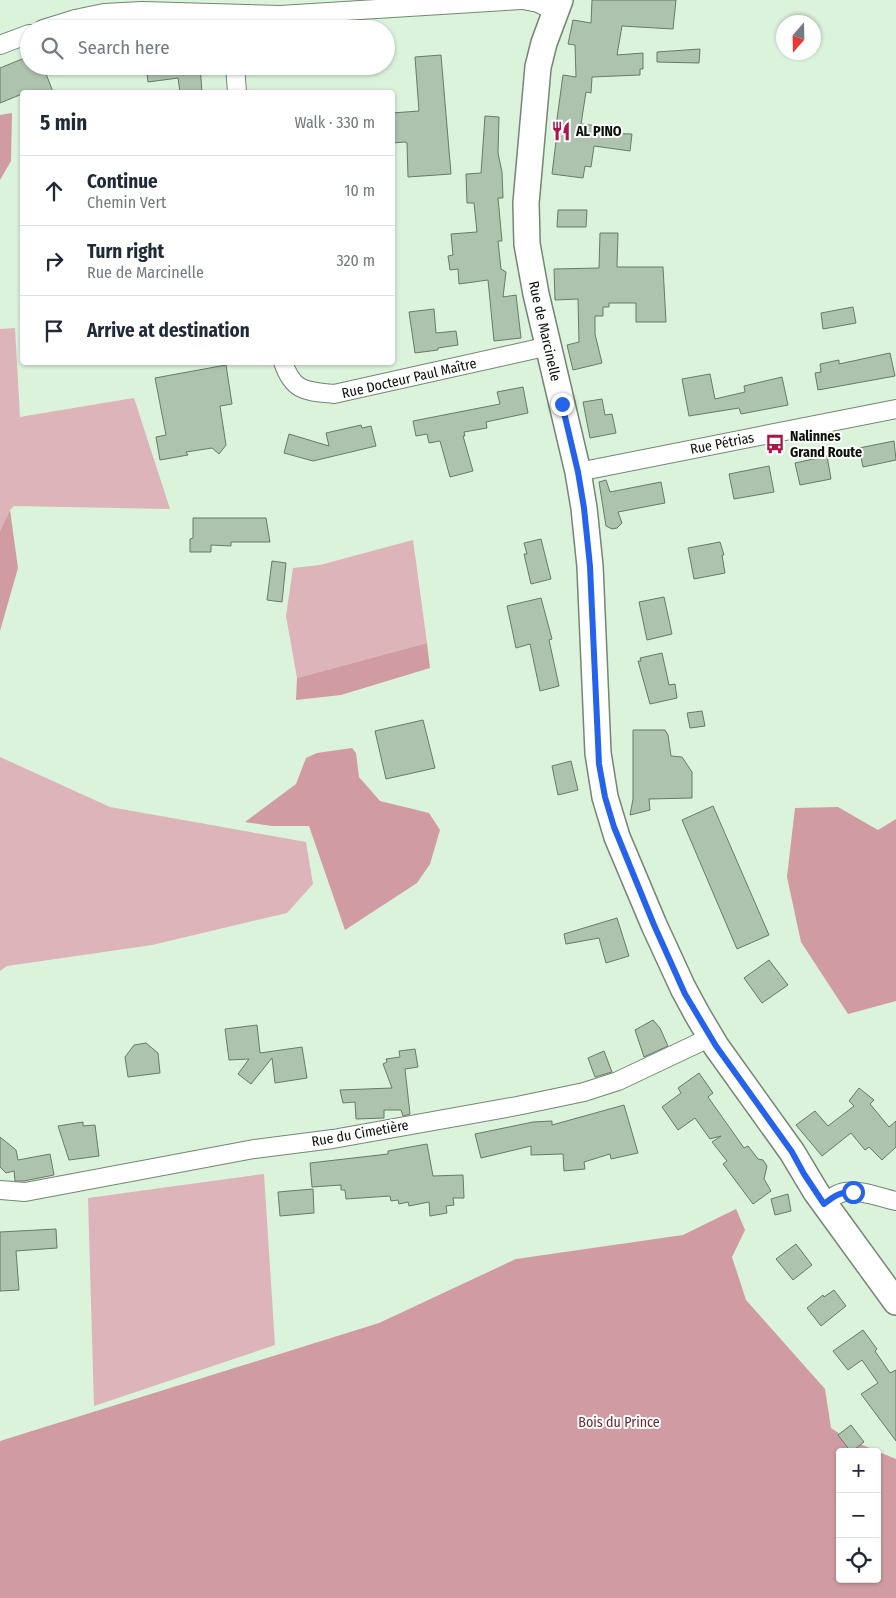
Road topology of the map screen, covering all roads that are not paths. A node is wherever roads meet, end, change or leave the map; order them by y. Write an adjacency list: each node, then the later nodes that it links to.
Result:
1 (522, 0): 2 (street); 5 (street)
2 (558, 6): 10 (street, Rue de Marcinelle)
3 (72, 20): 4 (street)
4 (224, 20)
5 (240, 20)
6 (20, 37): 7 (street)
7 (0, 45)
8 (236, 75): 9 (street)
9 (237, 90)
10 (549, 346): 11 (street, Rue Docteur Paul Maître); 13 (street, Rue de Marcinelle)
11 (284, 365)
12 (896, 409): 13 (street, Rue Pétrias)
13 (578, 472): 14 (street, Rue de Marcinelle)
14 (711, 1037): 15 (street, Rue du Cimetière); 17 (street, Rue de Marcinelle)
15 (0, 1190)
16 (896, 1201): 17 (street)
17 (824, 1204): 18 (street, Rue de Marcinelle)
18 (896, 1302)

